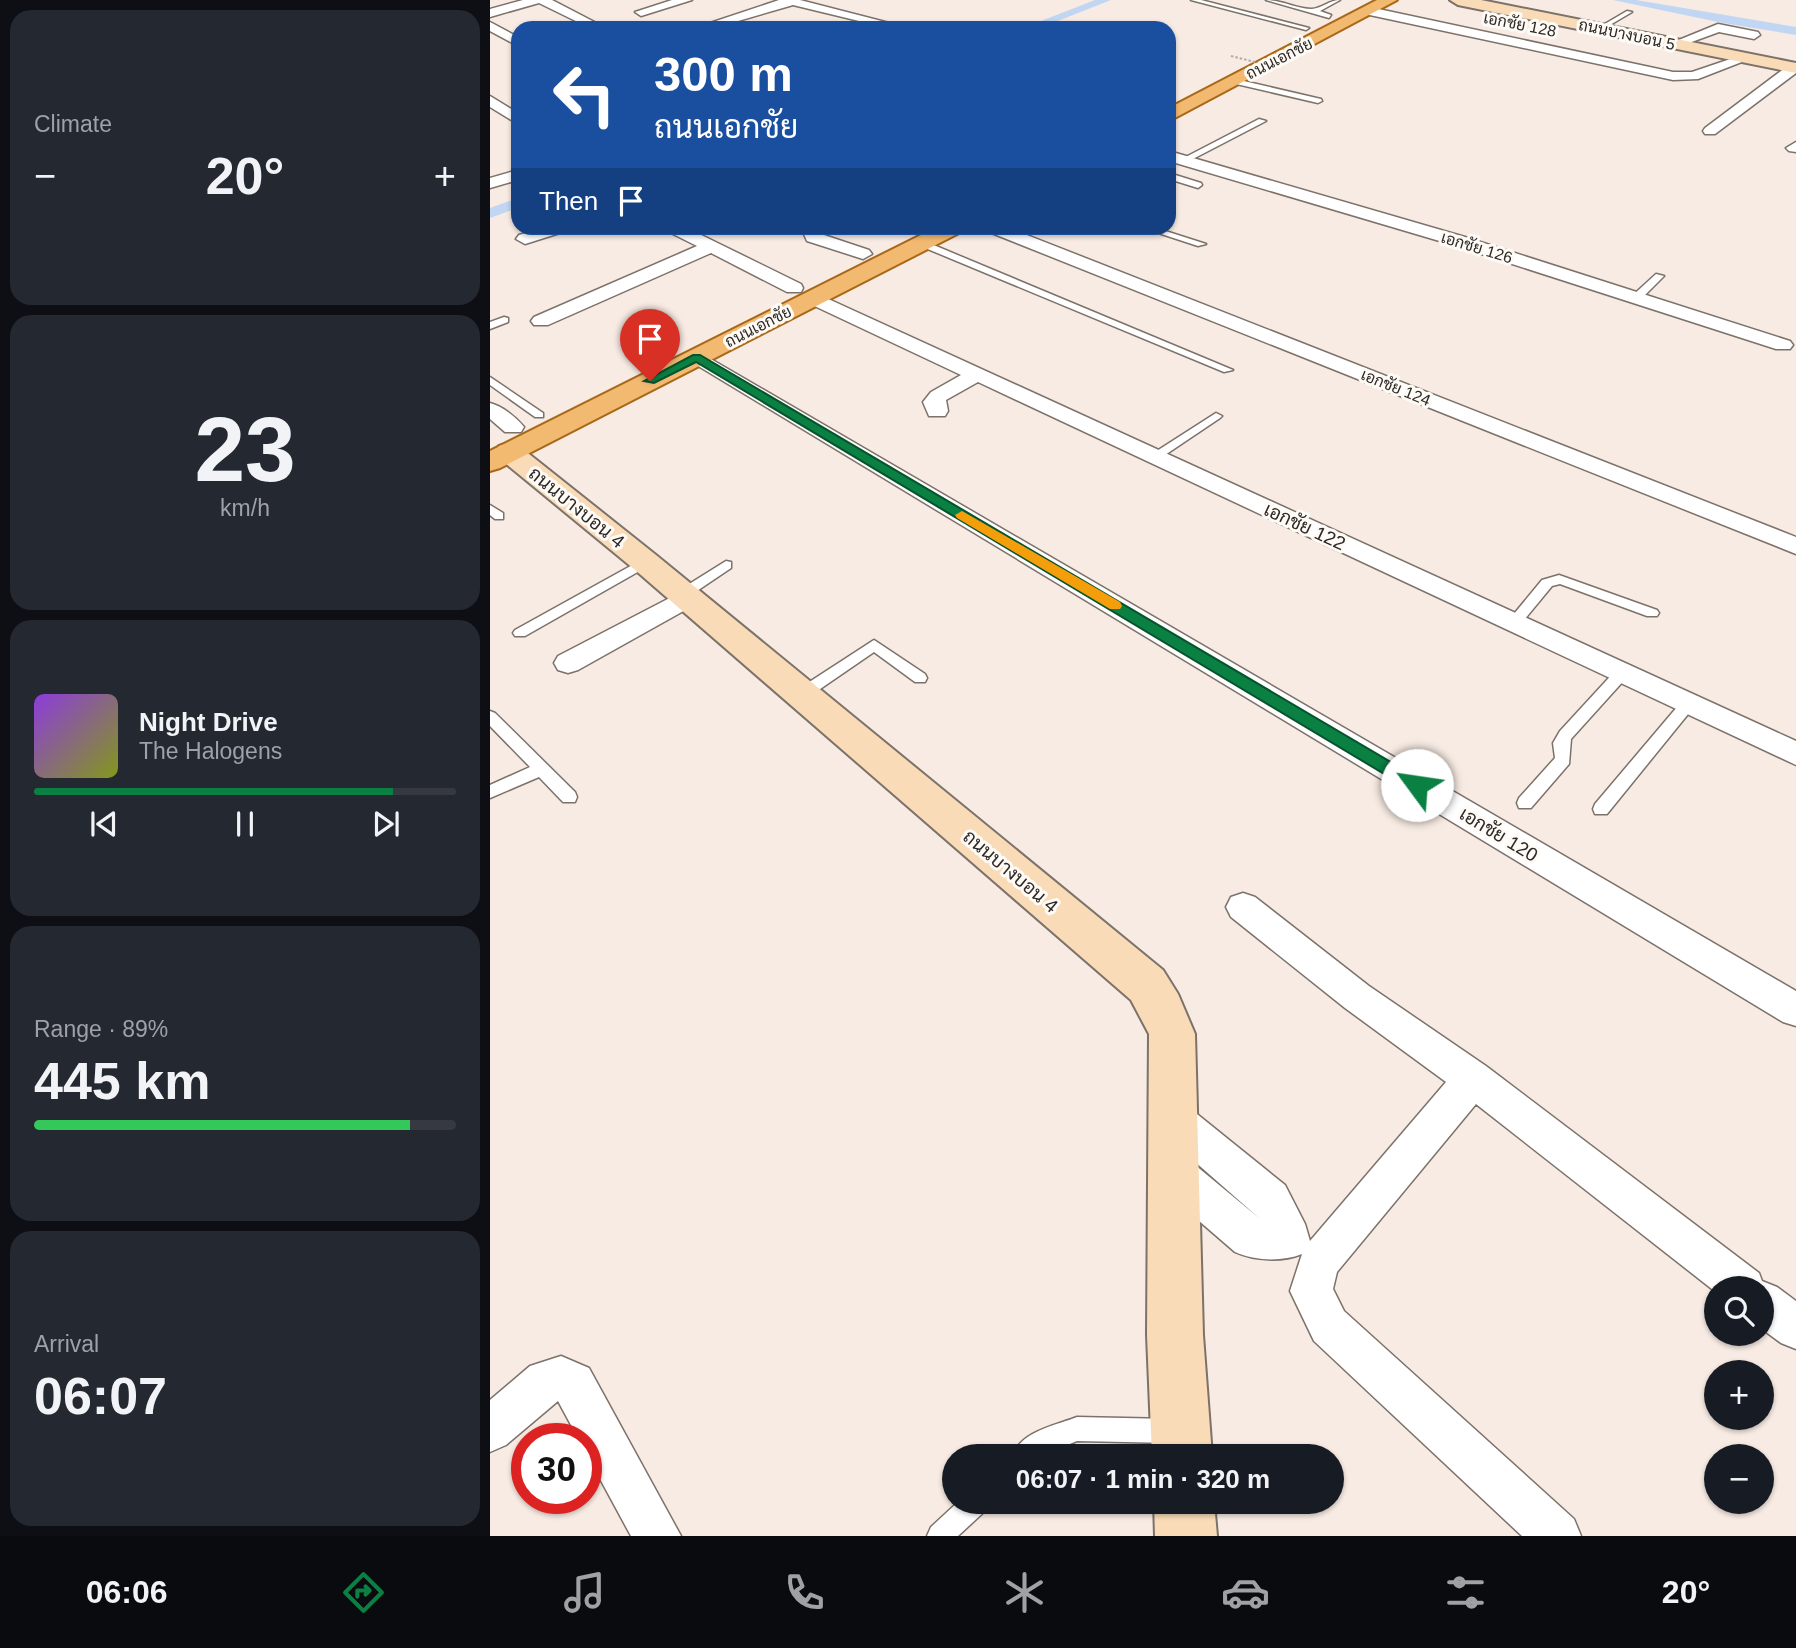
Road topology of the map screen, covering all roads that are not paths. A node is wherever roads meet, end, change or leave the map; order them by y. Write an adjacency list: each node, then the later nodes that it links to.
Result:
1 (536, 0): 13 (street)
2 (543, 0): 15 (street)
3 (686, 0): 11 (street)
4 (1194, 0): 20 (lane)
5 (1269, 0): 10 (lane)
6 (1389, 0): 9 (main road, ถนนเอกชัย)
7 (1458, 0): 22 (street, ถนนบางบอน 5)
8 (788, 1): 14 (street); 16 (street)
9 (1364, 6): 10 (main road, ถนนเอกชัย); 22 (street, เอกชัย 128); 28 (main road, ถนนเอกชัย)
10 (1327, 9): 20 (main road, ถนนเอกชัย)
11 (641, 12)
12 (1629, 12): 22 (lane)
13 (490, 13)
14 (857, 18): 17 (street); 18 (street)
15 (586, 21)
16 (724, 21)
17 (846, 21)
18 (872, 21)
19 (490, 26): 23 (street)
20 (1306, 28): 26 (main road, ถนนเอกชัย)
21 (1754, 35): 24 (street)
22 (1579, 36): 24 (street, ถนนบางบอน 5); 25 (street, เอกชัย 128)
23 (511, 38)
24 (1675, 44): 25 (street, ถนนบางบอน 5)
25 (1745, 58): 27 (street, ถนนบางบอน 5)
26 (1234, 60): 28 (main road); 30 (main road, ถนนเอกชัย)
27 (1795, 68): 36 (street)
28 (1259, 69): 29 (main road, ถนนเอกชัย)
29 (1235, 81): 32 (lane); 33 (main road, ถนนเอกชัย)
30 (1176, 93)
31 (490, 100): 34 (street)
32 (1318, 101)
33 (1176, 111)
34 (511, 115)
35 (1262, 121): 37 (lane)
36 (1710, 131)
37 (1177, 158): 54 (street, เอกชัย 126)
38 (511, 177): 40 (street)
39 (1176, 178): 41 (lane)
40 (490, 183)
41 (1198, 185)
42 (537, 235): 48 (street)
43 (689, 235): 50 (street, เอกชัย 122)
44 (813, 235): 51 (street)
45 (918, 235): 51 (main road, ถนนเอกชัย); 53 (main road, ถนนเอกชัย); 60 (lane)
46 (1013, 235): 69 (street, เอกชัย 124)
47 (1172, 235): 49 (lane)
48 (526, 239)
49 (1201, 244)
50 (712, 246): 53 (street, เอกชัย 122); 56 (street)
51 (863, 254): 53 (main road, ถนนเอกชัย)
52 (1659, 276): 54 (lane)
53 (803, 293): 59 (main road, ถนนเอกชัย); 61 (street, เอกชัย 122); 65 (main road, ถนนเอกชัย)
54 (1636, 298): 58 (street, เอกชัย 126)
55 (504, 320): 57 (lane)
56 (541, 321)
57 (490, 326)
58 (1783, 345)
59 (697, 357): 67 (main road, ถนนเอกชัย); 89 (street, เอกชัย 120)
60 (1228, 370)
61 (978, 373): 64 (street); 68 (street, เอกชัย 122)
62 (490, 380): 65 (lane)
63 (490, 410): 67 (street)
64 (937, 411)
65 (539, 415): 67 (main road, ถนนเอกชัย)
66 (1216, 416): 68 (lane)
67 (500, 445): 70 (street, ถนนบางบอน 4)
68 (1155, 456): 74 (street, เอกชัย 122)
69 (1796, 546)
70 (645, 562): 72 (street, ถนนบางบอน 4); 75 (lane)
71 (726, 565): 72 (lane)
72 (685, 596): 76 (street); 79 (street, ถนนบางบอน 4)
73 (1652, 613): 74 (lane)
74 (1514, 623): 77 (street, เอกชัย 122)
75 (520, 633)
76 (568, 663)
77 (1622, 673): 80 (street, เอกชัย 122); 86 (lane)
78 (920, 678): 79 (lane)
79 (802, 694): 91 (street, ถนนบางบอน 4)
80 (1688, 704): 82 (street, เอกชัย 122); 87 (lane)
81 (490, 717): 83 (lane)
82 (1796, 754)
83 (541, 769): 84 (lane); 85 (lane)
84 (490, 792)
85 (569, 797)
86 (1525, 803)
87 (1601, 809)
88 (1243, 907): 90 (street)
89 (1796, 1010)
90 (1473, 1079): 93 (street); 94 (street)
91 (1174, 1119): 92 (street, ถนนบางบอน 4); 93 (street)
92 (1175, 1174): 93 (street); 99 (street, ถนนบางบอน 4)
93 (1305, 1249): 105 (street)
94 (1728, 1276)
95 (1774, 1311): 96 (street)
96 (1796, 1328)
97 (490, 1429): 102 (street)
98 (1038, 1444): 99 (lane)
99 (1181, 1444)
100 (963, 1514): 103 (lane)
101 (1185, 1514): 104 (street)
102 (657, 1536)
103 (940, 1536)
104 (1186, 1536)
105 (1557, 1536)

